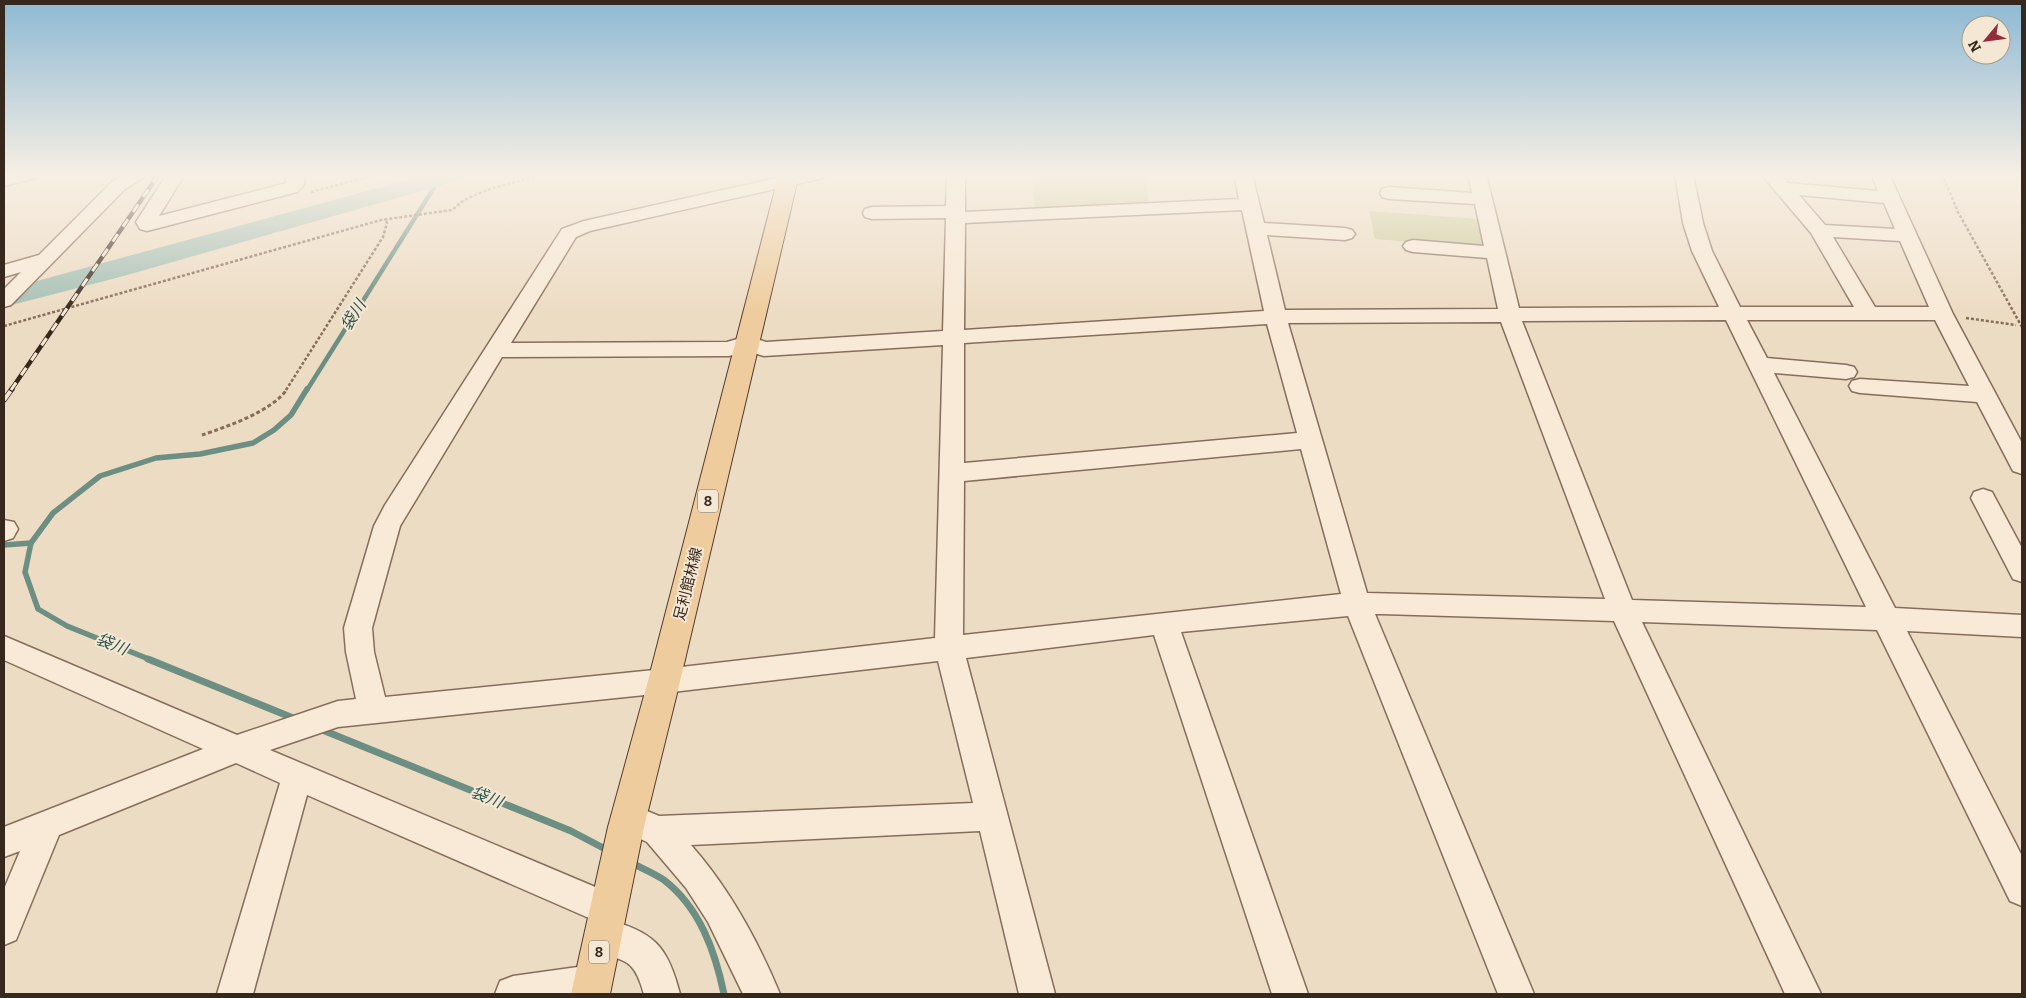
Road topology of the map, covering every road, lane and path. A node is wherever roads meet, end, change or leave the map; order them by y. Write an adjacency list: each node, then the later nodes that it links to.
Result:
1 (84, 221): 21 (street)
2 (147, 221): 3 (street)
3 (167, 221)
4 (379, 221): 30 (path)
5 (386, 221): 38 (path)
6 (610, 221): 35 (street)
7 (777, 221): 34 (main road, 足利館林線 / 8)
8 (956, 221): 33 (street)
9 (1254, 221): 28 (street)
10 (1276, 221): 17 (street)
11 (1487, 221): 20 (street)
12 (1693, 221): 24 (street)
13 (1812, 221): 16 (street)
14 (1900, 221): 18 (street)
15 (1963, 221): 32 (path)
16 (1819, 230): 18 (street); 25 (street)
17 (1345, 234)
18 (1907, 236): 26 (street)
19 (1412, 246): 20 (street)
20 (1495, 253): 27 (street)
21 (43, 262): 22 (street); 23 (street)
22 (4, 271)
23 (4, 302)
24 (1734, 313): 25 (street); 27 (street); 36 (street)
25 (1868, 313): 26 (street)
26 (1942, 314): 37 (street)
27 (1509, 315): 28 (street); 45 (street)
28 (1276, 317): 33 (street); 39 (street)
29 (1972, 319): 31 (path)
30 (4, 326)
31 (2016, 326)
32 (2022, 327)
33 (954, 337): 34 (street); 41 (street)
34 (746, 343): 35 (street); 51 (main road, 足利館林線 / 8)
35 (494, 350): 52 (street)
36 (1759, 364): 37 (street); 46 (street)
37 (1984, 395): 40 (street)
38 (202, 435)
39 (1311, 440): 41 (street); 44 (street)
40 (2022, 465)
41 (951, 474): 50 (street)
42 (1983, 498): 43 (street)
43 (2022, 572)
44 (1357, 604): 45 (street); 47 (street); 69 (street)
45 (1623, 611): 46 (street); 70 (street)
46 (1886, 620): 48 (street); 59 (street)
47 (1164, 623): 50 (street); 68 (street)
48 (2022, 626)
49 (4, 647): 53 (street)
50 (949, 648): 51 (street); 55 (street)
51 (664, 681): 52 (street); 56 (main road, 足利館林線 / 8)
52 (373, 709): 53 (street)
53 (251, 744): 54 (street); 57 (street)
54 (297, 776): 60 (street); 63 (street)
55 (991, 815): 56 (street); 67 (street)
56 (637, 825): 60 (main road, 足利館林線 / 8); 66 (street)
57 (47, 826): 58 (street); 61 (street)
58 (4, 842)
59 (2022, 890)
60 (606, 915): 62 (main road, 足利館林線 / 8); 65 (street)
61 (4, 928)
62 (591, 989): 64 (street)
63 (235, 994)
64 (513, 994)
65 (662, 994)
66 (762, 994)
67 (1036, 994)
68 (1290, 994)
69 (1516, 994)
70 (1802, 994)

